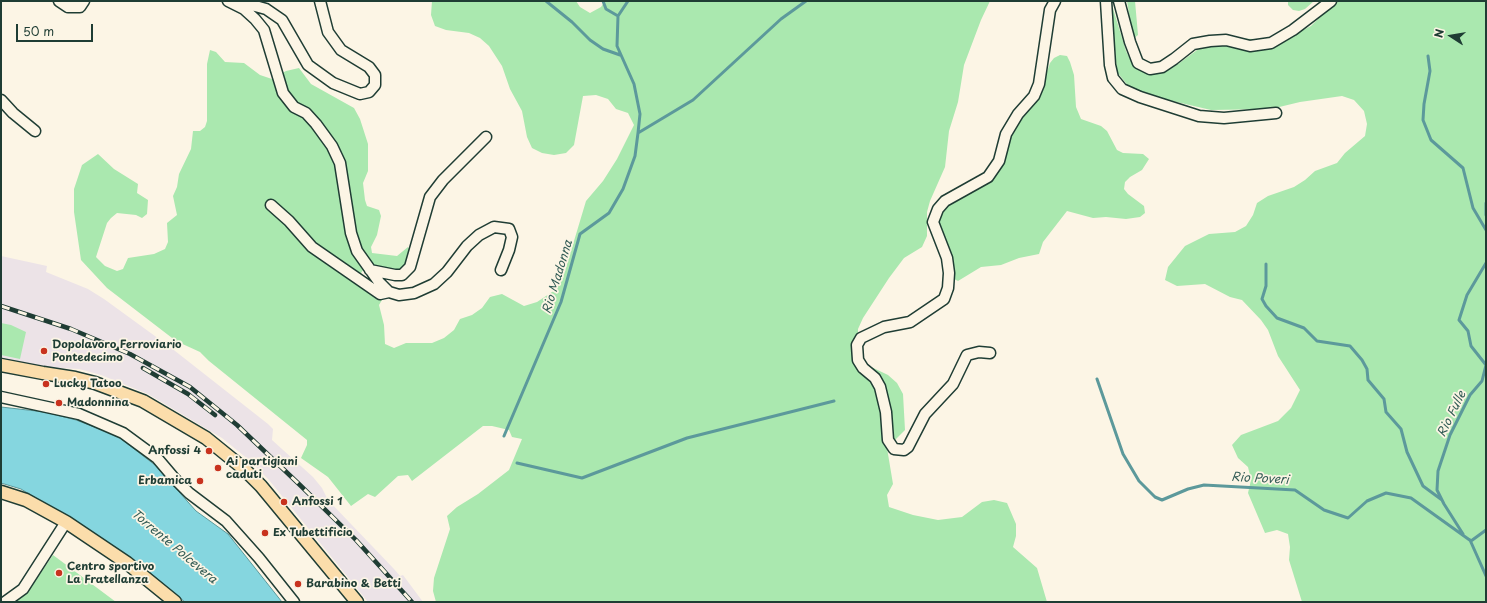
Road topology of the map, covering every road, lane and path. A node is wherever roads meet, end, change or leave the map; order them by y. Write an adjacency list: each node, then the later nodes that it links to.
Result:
1 (59, 1): 2 (street)
2 (84, 1)
3 (228, 1): 15 (street)
4 (237, 1): 5 (street)
5 (320, 1)
6 (1055, 1): 18 (street)
7 (1106, 1): 11 (street)
8 (1119, 1): 9 (street)
9 (1331, 1)
10 (1, 100): 12 (street)
11 (1276, 113)
12 (34, 131)
13 (486, 137): 15 (street)
14 (271, 205): 17 (street)
15 (370, 270): 17 (street)
16 (501, 270): 17 (street)
17 (389, 292)
18 (990, 353)
19 (1, 365): 26 (main road)
20 (1, 397): 25 (street)
21 (1, 492): 22 (main road)
22 (66, 522): 23 (street); 24 (main road)
23 (5, 602)
24 (175, 602)
25 (294, 602)
26 (357, 602)

